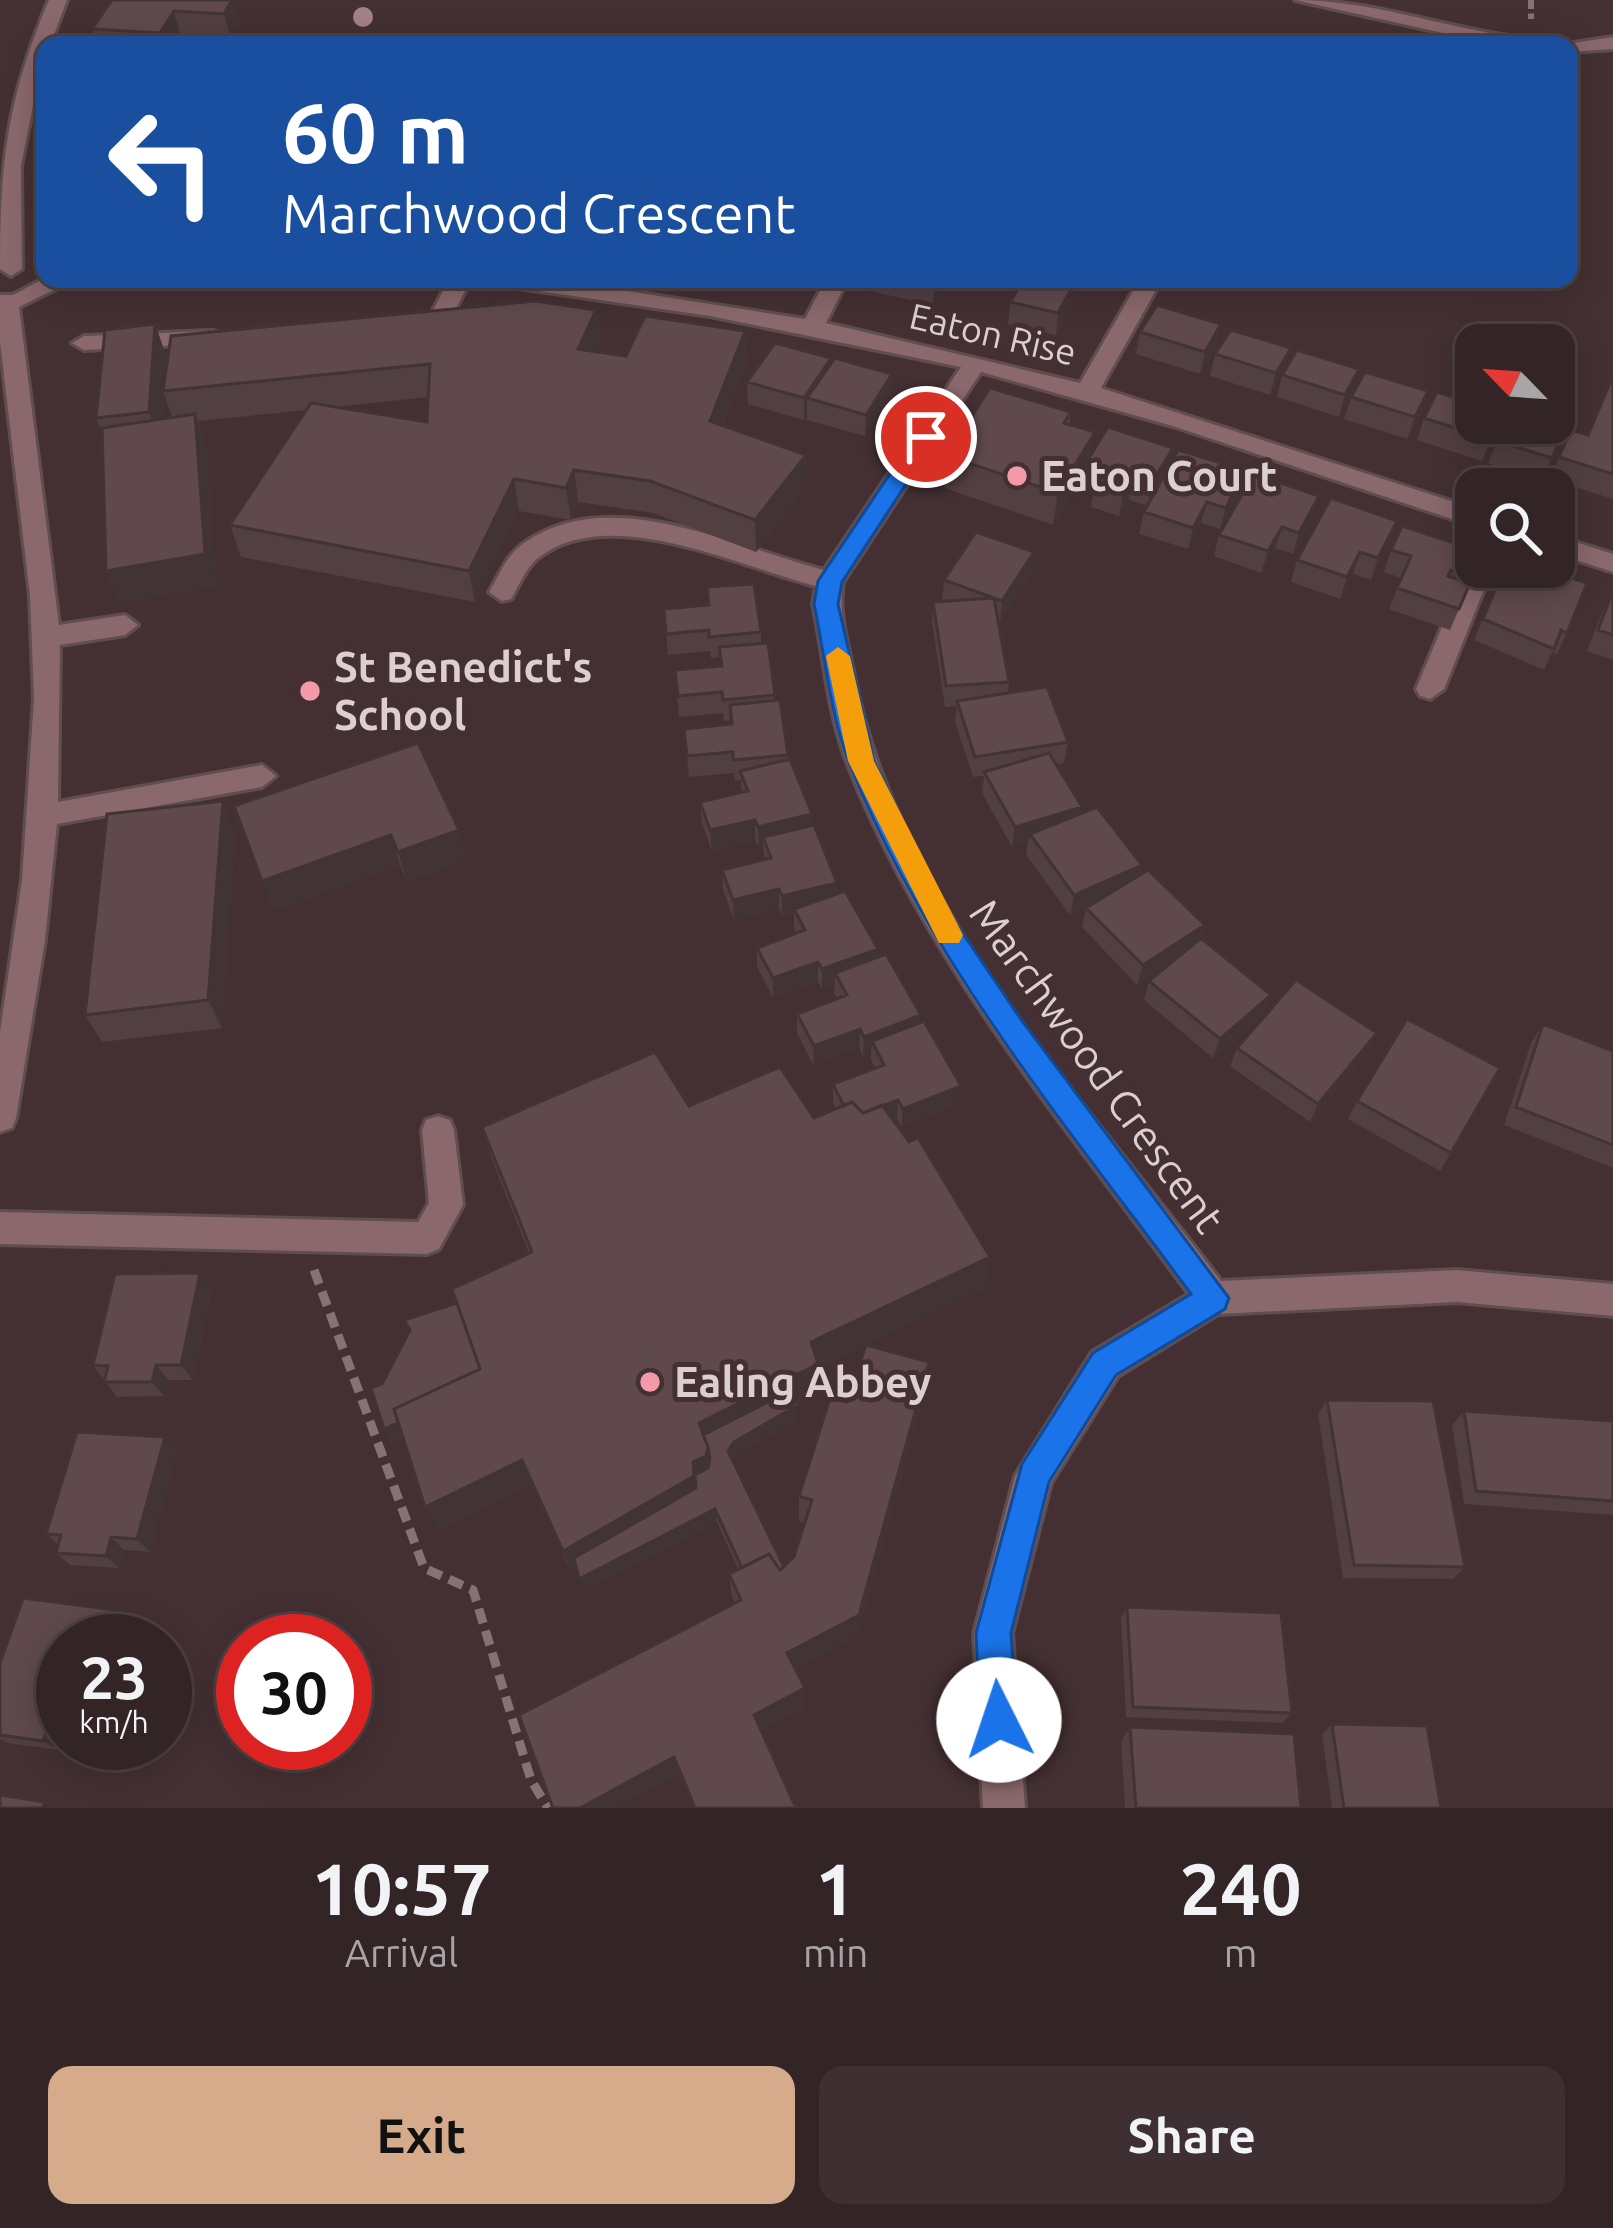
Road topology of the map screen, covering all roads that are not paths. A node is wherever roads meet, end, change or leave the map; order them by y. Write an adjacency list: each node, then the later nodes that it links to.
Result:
1 (58, 0): 3 (street)
2 (1304, 0): 4 (street)
3 (47, 36)
4 (1481, 36)
5 (1613, 43): 6 (street)
6 (1578, 45)
7 (36, 69): 8 (street)
8 (6, 172): 9 (street)
9 (6, 271)
10 (44, 288): 16 (street)
11 (455, 288): 19 (street)
12 (557, 288): 15 (street, Eaton Rise)
13 (832, 288): 18 (street)
14 (1145, 288): 23 (street)
15 (669, 301): 17 (street); 18 (street, Eaton Rise)
16 (3, 303): 31 (street)
17 (652, 328)
18 (811, 329): 22 (street, Eaton Rise)
19 (381, 330)
20 (230, 338): 21 (street)
21 (84, 343)
22 (974, 365): 23 (street, Eaton Rise); 27 (street)
23 (1087, 392): 24 (street, Eaton Rise)
24 (1455, 511)
25 (1575, 551): 26 (street)
26 (1613, 563)
27 (830, 581): 29 (street); 38 (street, Marchwood Crescent)
28 (1471, 588): 32 (street)
29 (502, 592)
30 (125, 625): 31 (street)
31 (46, 637): 34 (street)
32 (1430, 689)
33 (262, 776): 34 (street)
34 (40, 816): 35 (street)
35 (0, 1118)
36 (438, 1130): 37 (street)
37 (0, 1228)
38 (1214, 1298): 39 (street); 40 (street)
39 (1613, 1300)
40 (1004, 1808)

